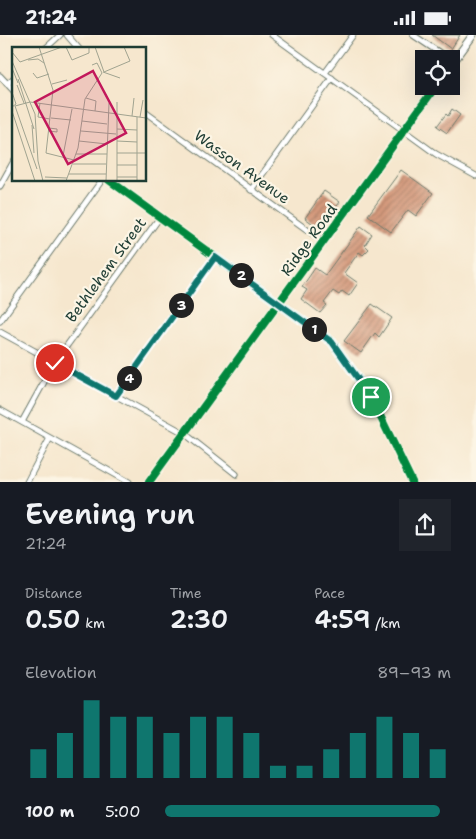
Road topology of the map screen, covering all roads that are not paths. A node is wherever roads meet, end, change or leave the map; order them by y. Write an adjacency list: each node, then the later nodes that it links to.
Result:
1 (60, 35): 7 (street)
2 (67, 35): 8 (street)
3 (272, 35): 11 (street)
4 (353, 35): 11 (street)
5 (413, 35): 9 (street)
6 (473, 35): 10 (main road)
7 (47, 47)
8 (78, 47)
9 (434, 50)
10 (460, 51)
11 (325, 73): 13 (street)
12 (0, 76): 15 (street)
13 (332, 78): 19 (street); 25 (street)
14 (12, 80): 15 (street)
15 (7, 84): 16 (street)
16 (12, 89)
17 (430, 95): 19 (main road, Ridge Road)
18 (146, 113): 25 (street, Wasson Avenue)
19 (405, 131): 21 (street); 27 (main road, Ridge Road)
20 (12, 165): 24 (street)
21 (476, 176)
22 (101, 181): 30 (street)
23 (110, 181): 26 (street)
24 (0, 186)
25 (252, 190): 27 (street, Wasson Avenue)
26 (160, 217): 28 (street); 32 (street, Bethlehem Street)
27 (324, 242): 29 (main road, Ridge Road)
28 (215, 257): 29 (street); 33 (street)
29 (280, 303): 36 (main road, Ridge Road); 42 (street)
30 (0, 321)
31 (0, 332): 32 (street)
32 (55, 363): 33 (street); 35 (street, Bethlehem Street)
33 (116, 396): 36 (street)
34 (0, 410): 35 (street)
35 (22, 422): 37 (street)
36 (184, 433): 38 (street); 41 (main road, Ridge Road)
37 (50, 438): 39 (street); 40 (street)
38 (236, 474)
39 (26, 481)
40 (129, 481)
41 (149, 481)
42 (412, 481)

